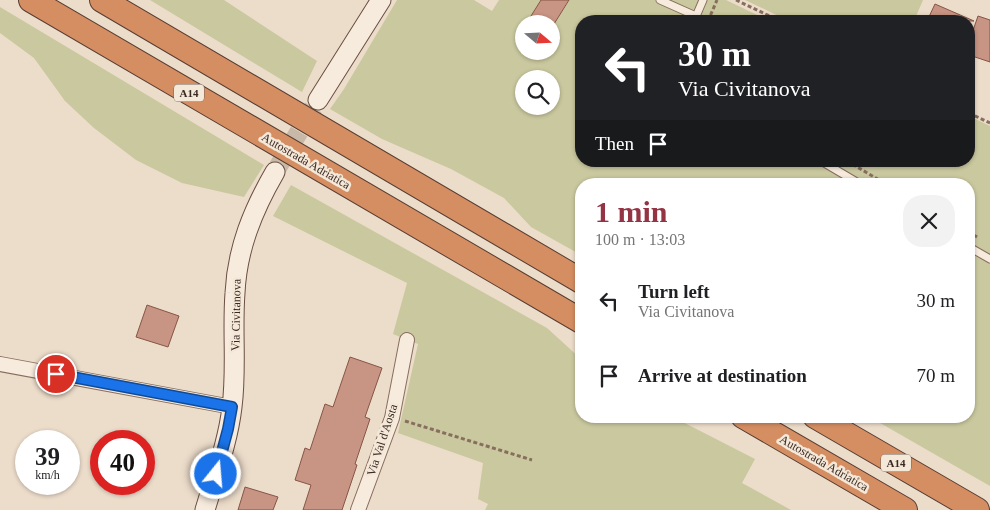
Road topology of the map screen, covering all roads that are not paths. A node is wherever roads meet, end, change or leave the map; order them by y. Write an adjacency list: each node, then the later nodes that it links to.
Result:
1 (30, 0): 15 (highway, Autostrada Adriatica / A14)
2 (102, 0): 14 (highway)
3 (381, 0): 8 (street)
4 (660, 0): 6 (lane)
5 (703, 0): 7 (lane)
6 (688, 15)
7 (697, 15)
8 (318, 100)
9 (831, 167): 11 (lane)
10 (276, 172): 18 (street, Via Civitanova)
11 (850, 178)
12 (975, 250): 13 (lane)
13 (990, 259)
14 (575, 277)
15 (575, 318)
16 (407, 340): 22 (street, Via Val d'Aosta)
17 (0, 364): 18 (street)
18 (232, 407): 21 (street, Via Civitanova)
19 (755, 423): 23 (highway, Autostrada Adriatica)
20 (827, 423): 24 (highway, A14)
21 (205, 510)
22 (358, 510)
23 (905, 510)
24 (977, 510)

